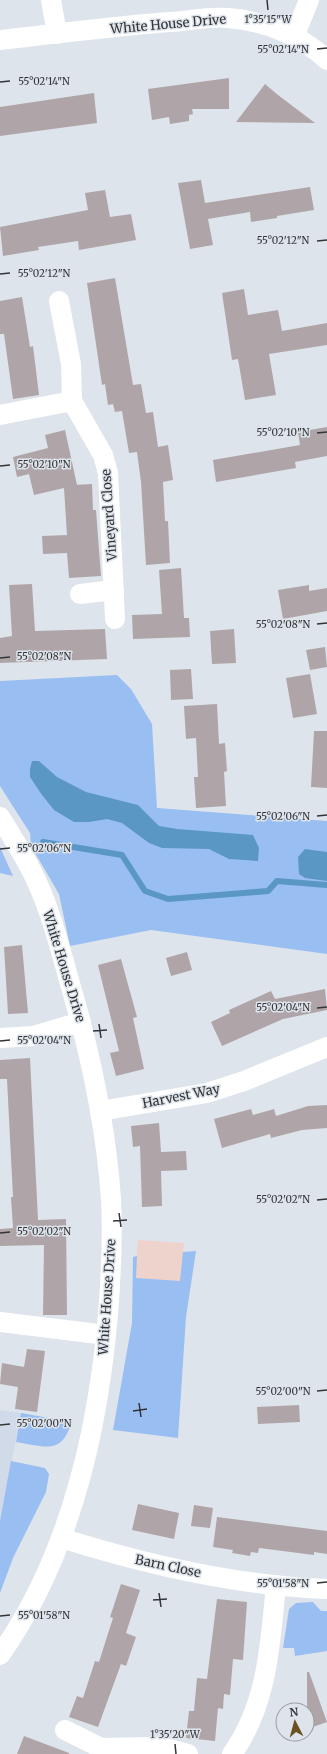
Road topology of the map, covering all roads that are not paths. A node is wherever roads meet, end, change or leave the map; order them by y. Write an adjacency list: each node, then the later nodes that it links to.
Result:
1 (52, 0): 3 (street)
2 (309, 0): 4 (street)
3 (57, 34): 4 (street, White House Drive); 5 (street, White House Drive)
4 (294, 37): 6 (street, White House Drive)
5 (0, 40)
6 (327, 60)
7 (59, 301): 8 (street, Vineyard Close)
8 (72, 401): 9 (street); 10 (street, Vineyard Close)
9 (0, 415)
10 (114, 590): 11 (street); 12 (street, Vineyard Close)
11 (80, 594)
12 (115, 619)
13 (0, 817): 14 (street, White House Drive)
14 (81, 1022): 15 (street); 17 (street, White House Drive)
15 (0, 1038)
16 (327, 1047): 17 (street, Harvest Way)
17 (100, 1111): 19 (street, White House Drive)
18 (0, 1322): 19 (street)
19 (106, 1334): 20 (street, White House Drive)
20 (61, 1538): 21 (street, Barn Close); 23 (street, White House Drive)
21 (276, 1585): 22 (street, Barn Close); 27 (street)
22 (327, 1589)
23 (0, 1655)
24 (65, 1730): 25 (street)
25 (100, 1751): 26 (street)
26 (188, 1754)
27 (232, 1754)

